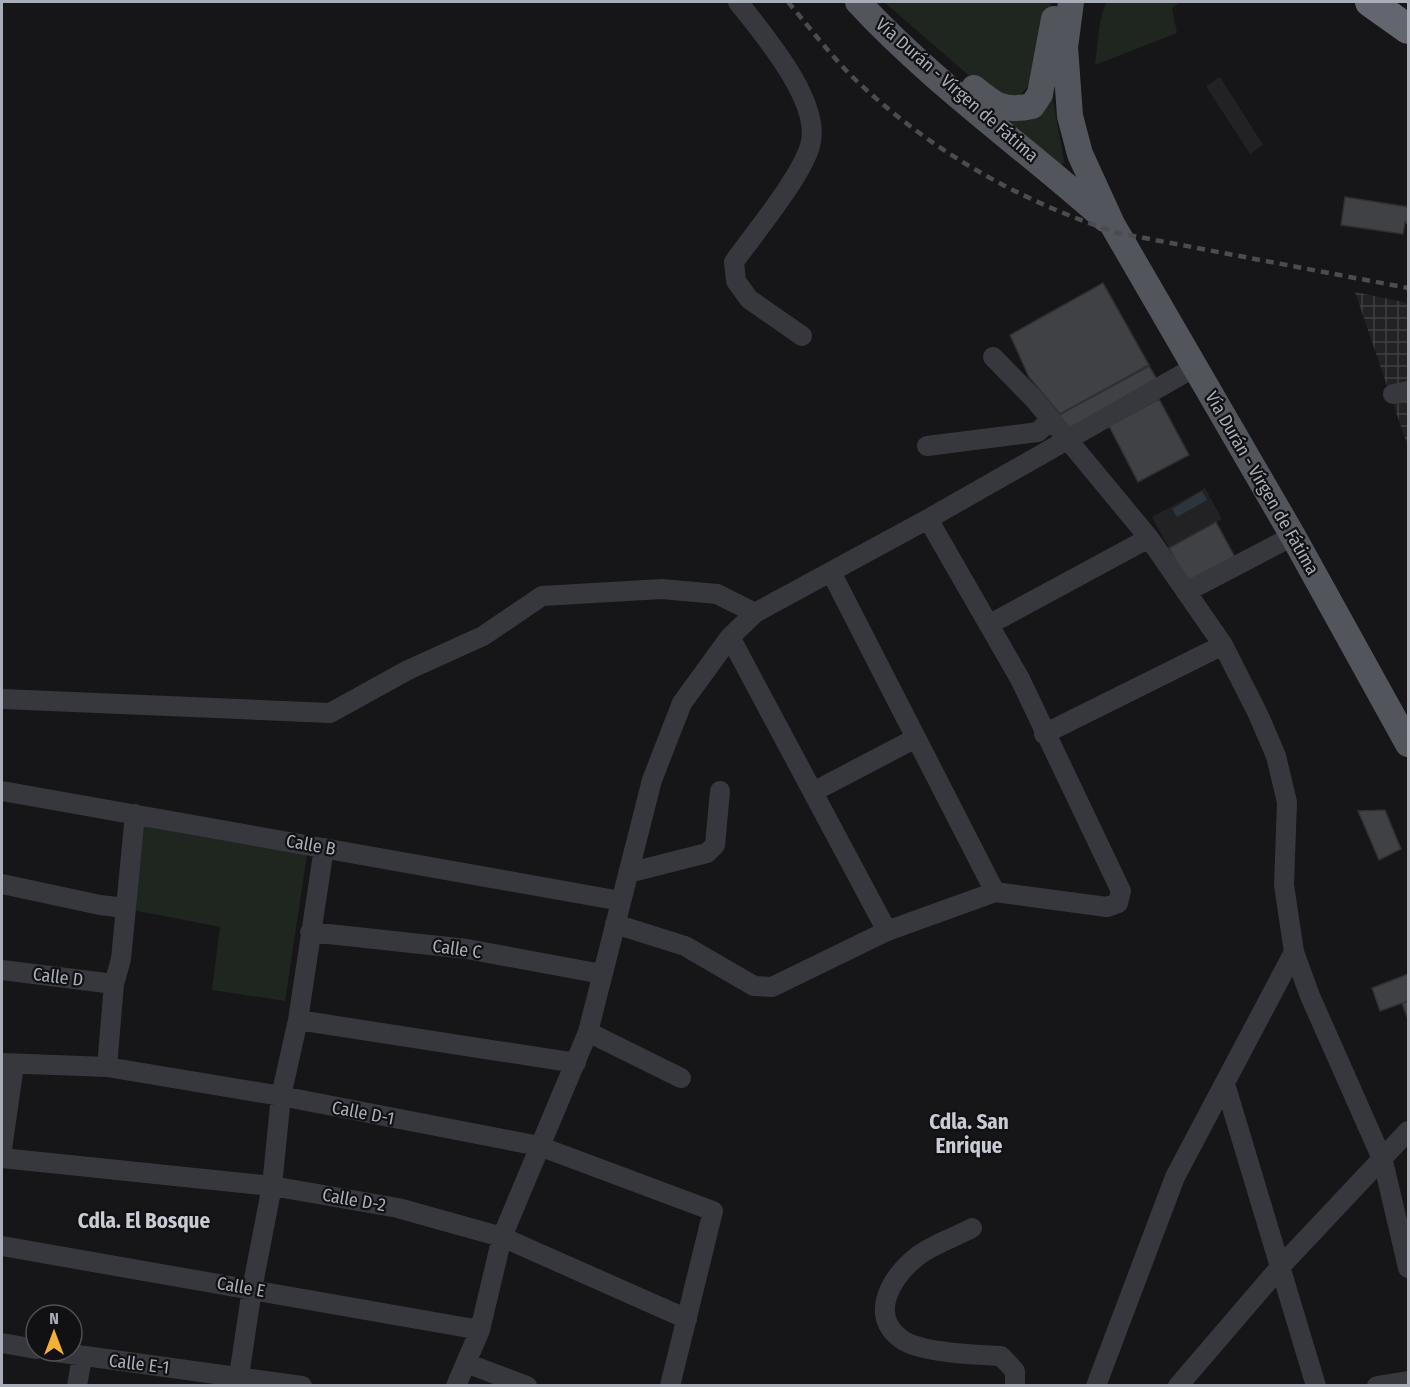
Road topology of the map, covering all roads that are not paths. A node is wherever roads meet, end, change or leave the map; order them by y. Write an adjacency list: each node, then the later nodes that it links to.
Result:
1 (738, 2): 8 (street)
2 (858, 2): 6 (main road, Vía Durán - Vírgen de Fátima)
3 (1070, 2): 6 (main road); 7 (main road, Vía Durán - Vírgen de Fátima)
4 (1370, 2): 5 (highway)
5 (1408, 29)
6 (901, 45): 7 (main road, Vía Durán - Vírgen de Fátima)
7 (1112, 224): 10 (main road, Vía Durán - Vírgen de Fátima)
8 (802, 336)
9 (993, 357): 11 (street)
10 (1195, 367): 12 (street); 15 (main road, Vía Durán - Vírgen de Fátima)
11 (1050, 420): 12 (street); 13 (street)
12 (1067, 441): 14 (street); 16 (street)
13 (927, 446)
14 (928, 519): 17 (street); 20 (street)
15 (1293, 536): 18 (street); 26 (main road, Vía Durán - Vírgen de Fátima)
16 (1149, 538): 18 (street); 20 (street)
17 (831, 572): 19 (street); 25 (street)
18 (1186, 592): 22 (street)
19 (756, 613): 21 (street); 23 (street)
20 (990, 624): 24 (street)
21 (730, 637): 29 (street); 32 (street)
22 (1223, 645): 24 (street); 40 (street)
23 (3, 699)
24 (1044, 734): 34 (street)
25 (916, 738): 29 (street); 34 (street)
26 (1408, 744)
27 (2, 791): 30 (street, Calle B)
28 (720, 791): 32 (street)
29 (813, 792): 38 (street)
30 (135, 814): 31 (street, Calle B); 36 (street)
31 (324, 848): 35 (street, Calle B); 39 (street)
32 (628, 873): 35 (street)
33 (2, 884): 36 (street)
34 (995, 892): 38 (street)
35 (621, 901): 37 (street)
36 (125, 908): 43 (street)
37 (615, 924): 38 (street); 42 (street)
38 (887, 931)
39 (310, 932): 42 (street, Calle C); 44 (street)
40 (1294, 952): 50 (street); 56 (street)
41 (2, 969): 43 (street, Calle D)
42 (602, 974): 45 (street)
43 (114, 984): 48 (street)
44 (298, 1020): 46 (street); 51 (street)
45 (588, 1032): 46 (street); 49 (street)
46 (576, 1063): 53 (street)
47 (8, 1064): 48 (street, Calle D-1); 54 (street)
48 (107, 1067): 51 (street, Calle D-1)
49 (681, 1078)
50 (1225, 1084): 61 (street); 80 (street)
51 (281, 1096): 53 (street, Calle D-1); 57 (street)
52 (1408, 1131): 56 (street)
53 (539, 1146): 59 (street); 64 (street, Calle D-1)
54 (2, 1149)
55 (2, 1158): 57 (street, Calle D-2)
56 (1383, 1161): 61 (street); 62 (street)
57 (272, 1186): 59 (street, Calle D-2); 63 (street)
58 (972, 1228): 79 (street)
59 (502, 1236): 64 (street, Calle D-2); 65 (street)
60 (2, 1246): 63 (street, Calle E)
61 (1281, 1266): 73 (street); 81 (street)
62 (1408, 1268)
63 (252, 1288): 65 (street, Calle E); 71 (street)
64 (687, 1319): 78 (street)
65 (480, 1329): 70 (street)
66 (2, 1343): 67 (street)
67 (24, 1347)
68 (84, 1357): 71 (street, Calle E-1)
69 (81, 1363): 74 (street)
70 (466, 1363): 76 (street); 77 (street)
71 (239, 1376): 75 (street, Calle E-1)
72 (1408, 1381): 82 (street)
73 (1182, 1384)
74 (77, 1386)
75 (302, 1386)
76 (456, 1386)
77 (527, 1386)
78 (670, 1386)
79 (1015, 1386)
80 (1096, 1386)
81 (1316, 1386)
82 (1377, 1386)

